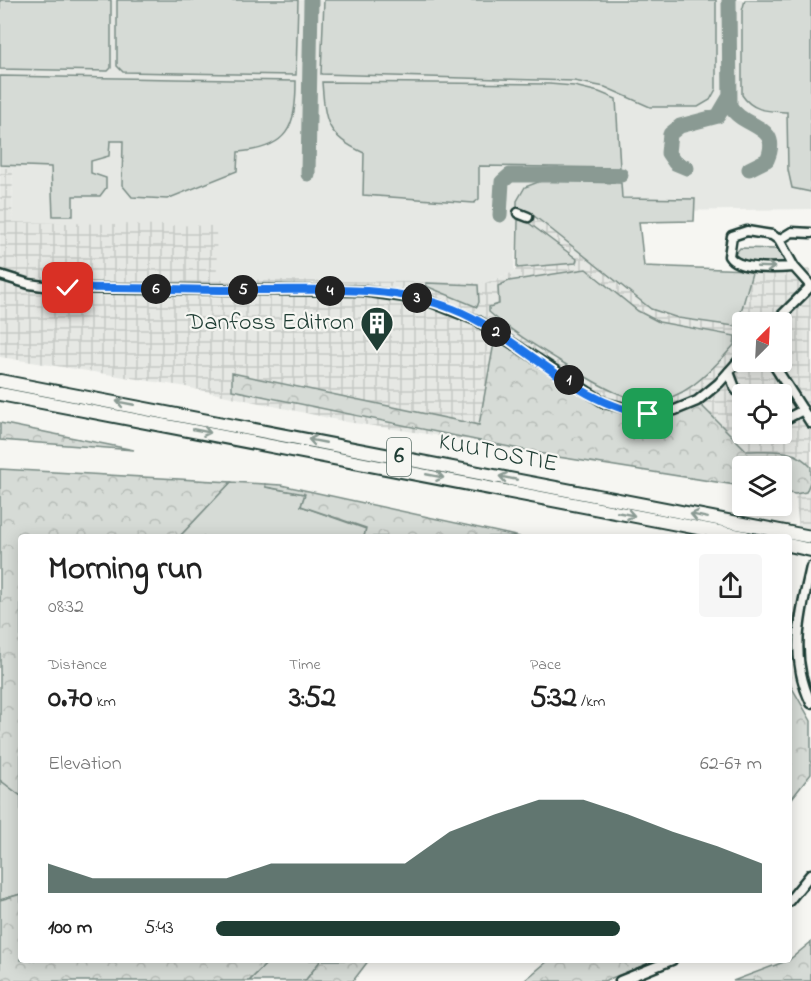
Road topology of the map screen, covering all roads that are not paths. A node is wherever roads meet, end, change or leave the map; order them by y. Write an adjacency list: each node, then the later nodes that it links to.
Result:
1 (518, 213): 2 (street)
2 (528, 217)
3 (811, 232): 4 (street)
4 (779, 240): 5 (street); 5 (street, one-way to 5)
5 (794, 267): 7 (street)
6 (0, 275): 10 (street)
7 (811, 286): 8 (street)
8 (785, 312)
9 (732, 369): 10 (street)
10 (729, 372): 13 (street)
11 (778, 372): 15 (street)
12 (0, 381): 19 (highway, KUUTOSTIE / 6, one-way to 12)
13 (734, 384)
14 (0, 394): 18 (highway, KUUTOSTIE / 6, one-way to 18)
15 (803, 410): 16 (street); 17 (street)
16 (792, 416)
17 (811, 423)
18 (730, 534)
19 (755, 534)
20 (811, 537): 21 (highway, KUUTOSTIE / 6)
21 (794, 542): 22 (highway, KUUTOSTIE / 6)
22 (811, 550)
23 (811, 567): 24 (street)
24 (811, 703)
25 (811, 874): 26 (street)
26 (792, 897)
27 (665, 963): 28 (street)
28 (620, 981)

